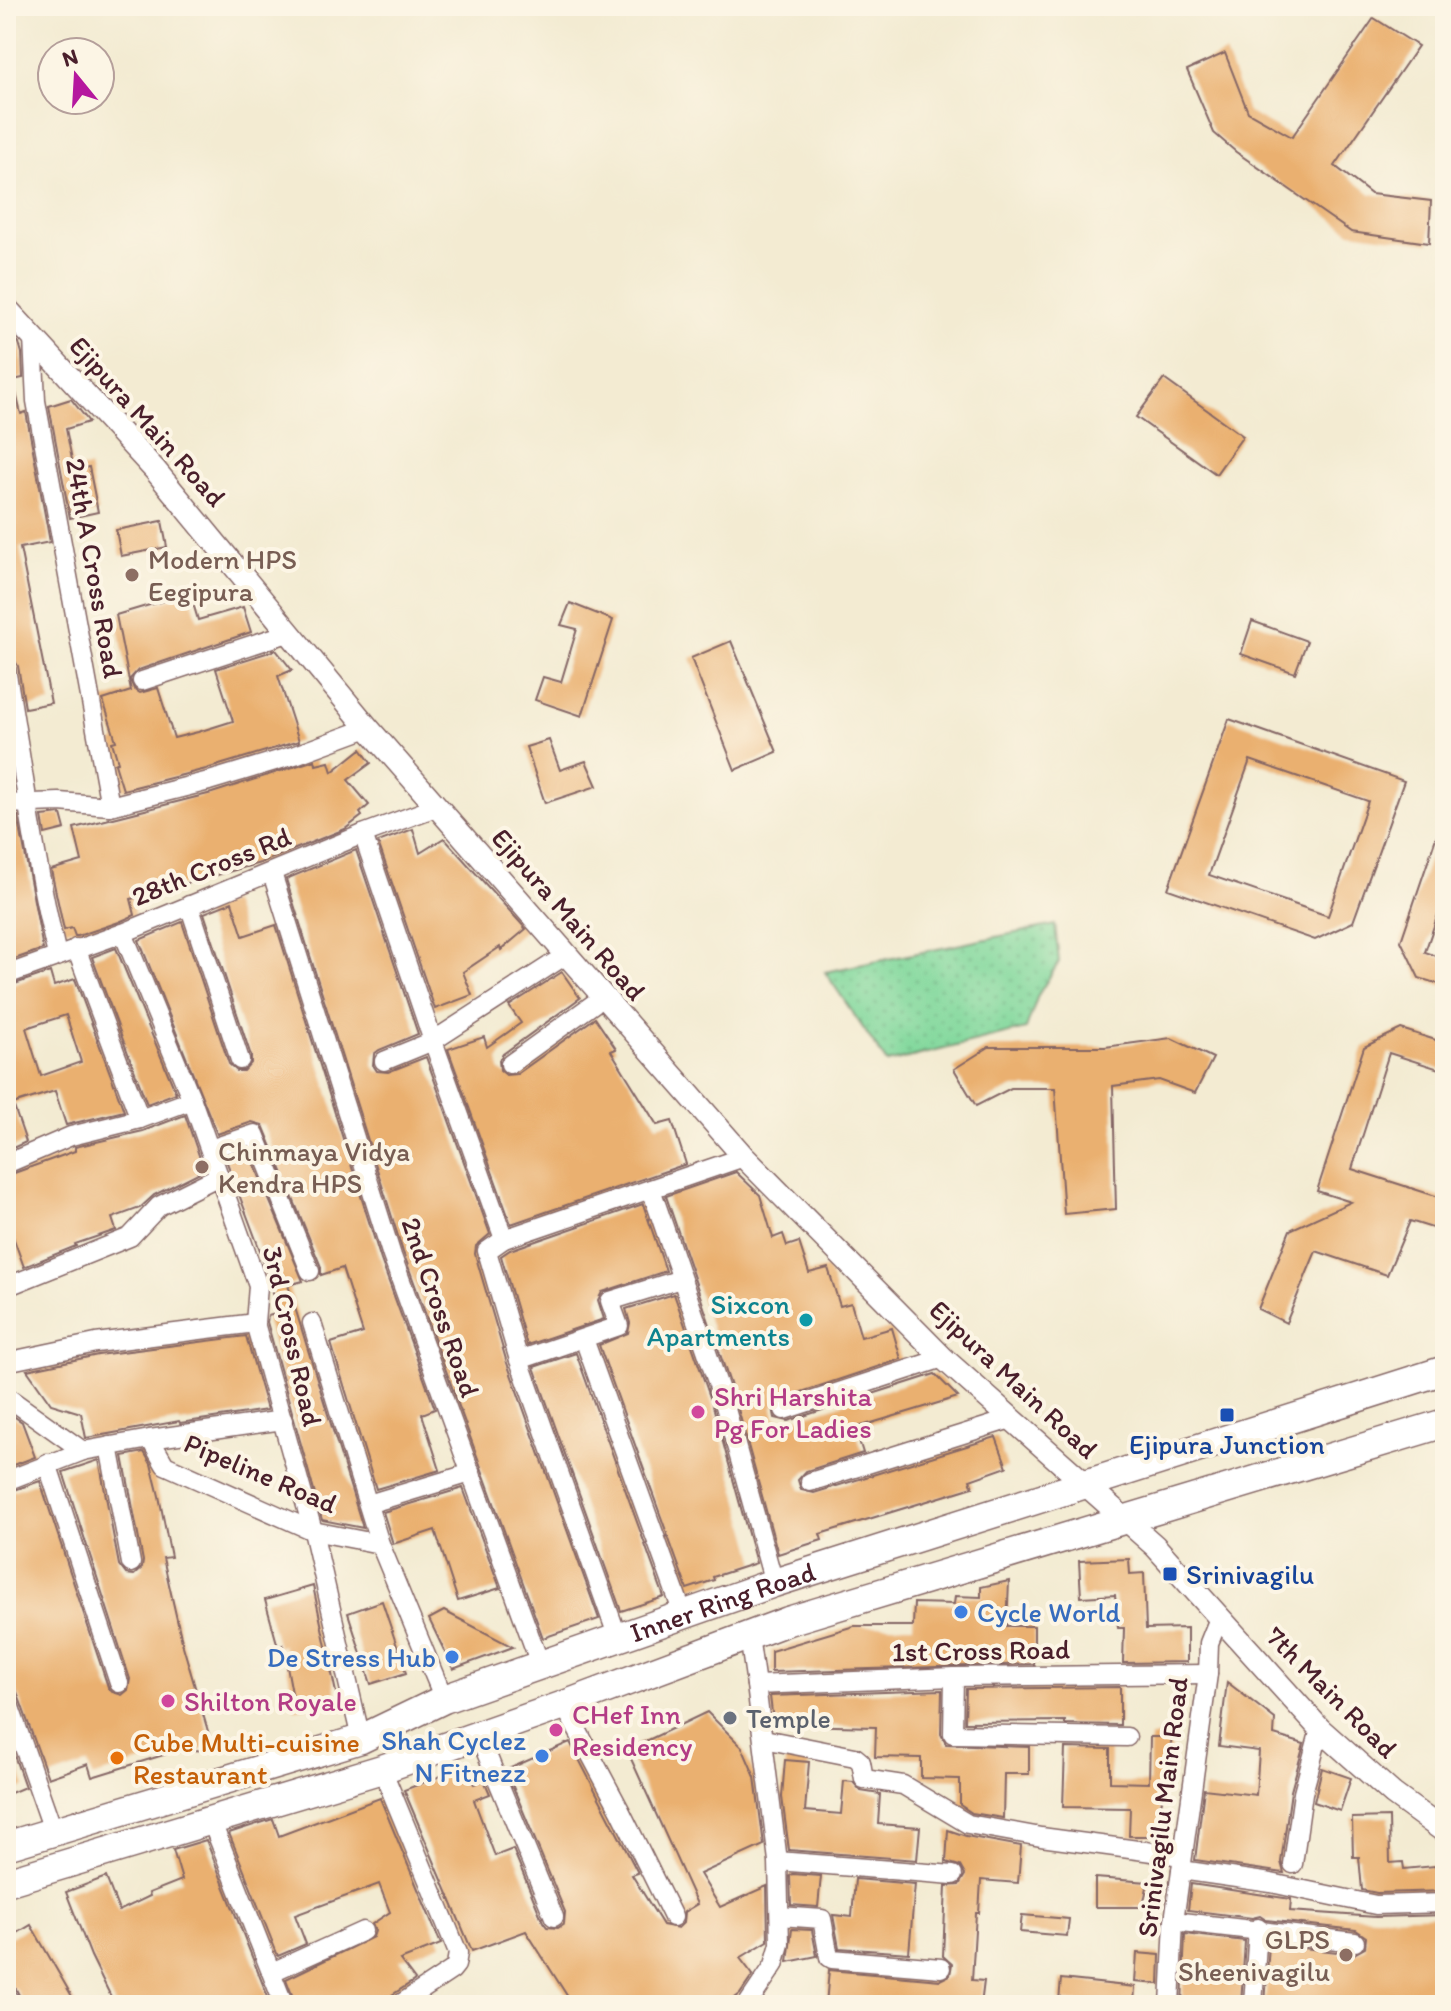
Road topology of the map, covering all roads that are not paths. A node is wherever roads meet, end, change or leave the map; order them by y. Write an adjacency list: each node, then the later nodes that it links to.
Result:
1 (10, 316): 2 (street, Ejipura Main Road)
2 (33, 338): 3 (street, Ejipura Main Road); 9 (street, 24th A Cross Road)
3 (288, 633): 5 (street); 6 (street, Ejipura Main Road)
4 (6, 669): 7 (street)
5 (142, 681)
6 (368, 728): 9 (street); 10 (street, Ejipura Main Road)
7 (29, 803): 8 (street); 9 (street); 16 (street)
8 (6, 804)
9 (110, 806)
10 (436, 807): 11 (street, 28th Cross Rd); 17 (street, Ejipura Main Road)
11 (363, 834): 12 (street, 28th Cross Rd); 20 (street)
12 (272, 873): 13 (street, 28th Cross Rd); 51 (street, 2nd Cross Road)
13 (189, 905): 14 (street, 28th Cross Rd); 21 (street)
14 (123, 933): 15 (street, 28th Cross Rd); 24 (street, 3rd Cross Road)
15 (76, 948): 16 (street, 28th Cross Rd); 25 (street)
16 (57, 955): 18 (street, 28th Cross Rd)
17 (566, 955): 19 (street, Ejipura Main Road); 20 (street)
18 (6, 975)
19 (603, 997): 23 (street); 27 (street, Ejipura Main Road)
20 (433, 1041): 22 (street); 31 (street)
21 (240, 1060)
22 (384, 1061)
23 (510, 1064)
24 (192, 1100): 25 (street); 26 (street, 3rd Cross Road)
25 (140, 1119): 28 (street)
26 (210, 1149): 29 (street, 3rd Cross Road); 32 (street)
27 (744, 1157): 30 (street); 38 (street, Ejipura Main Road)
28 (6, 1164)
29 (219, 1176): 34 (street); 35 (street, 3rd Cross Road)
30 (651, 1189): 31 (street); 33 (street)
31 (504, 1239): 39 (street)
32 (310, 1271)
33 (681, 1279): 37 (street); 60 (street)
34 (6, 1287)
35 (255, 1323): 40 (street); 45 (street, 3rd Cross Road)
36 (312, 1323): 55 (street, 3rd Cross Road)
37 (584, 1339): 39 (street); 61 (street)
38 (943, 1358): 43 (street); 44 (street, Ejipura Main Road)
39 (519, 1360): 64 (street)
40 (6, 1362)
41 (1445, 1370): 54 (main road, Inner Ring Road)
42 (6, 1396): 49 (street)
43 (784, 1410)
44 (1011, 1419): 53 (street); 54 (street, Ejipura Main Road)
45 (283, 1420): 47 (street); 57 (street, 3rd Cross Road)
46 (1445, 1423): 56 (main road, Inner Ring Road)
47 (150, 1439): 48 (street, Pipeline Road); 57 (street, Pipeline Road)
48 (109, 1446): 49 (street, Pipeline Road); 59 (street)
49 (83, 1451): 50 (street)
50 (47, 1463): 52 (street); 68 (street)
51 (471, 1473): 55 (street); 65 (street, 2nd Cross Road)
52 (6, 1481)
53 (810, 1482)
54 (1085, 1486): 56 (street, Ejipura Main Road); 60 (main road, Inner Ring Road)
55 (368, 1504): 58 (street, 3rd Cross Road)
56 (1127, 1521): 62 (street, Ejipura Main Road); 63 (main road, Inner Ring Road)
57 (313, 1531): 58 (street, Pipeline Road); 76 (street, 3rd Cross Road)
58 (380, 1544): 71 (street, 3rd Cross Road)
59 (131, 1563)
60 (774, 1583): 61 (main road, Inner Ring Road)
61 (683, 1614): 64 (main road, Inner Ring Road)
62 (1219, 1618): 66 (street, Srinivagilu Main Road); 73 (street, 7th Main Road)
63 (749, 1636): 69 (street); 72 (main road, Inner Ring Road)
64 (618, 1638): 65 (main road, Inner Ring Road)
65 (540, 1664): 71 (main road, Inner Ring Road)
66 (1208, 1674): 67 (street, 1st Cross Road); 84 (street, Srinivagilu Main Road)
67 (954, 1677): 69 (street, 1st Cross Road); 75 (street)
68 (119, 1683)
69 (756, 1685): 77 (street)
70 (6, 1696): 80 (street)
71 (444, 1699): 76 (main road, Inner Ring Road)
72 (564, 1705): 74 (main road, Inner Ring Road); 91 (street)
73 (1320, 1729): 81 (street, 7th Main Road); 85 (street)
74 (478, 1733): 78 (main road, Inner Ring Road); 90 (street)
75 (1127, 1737)
76 (361, 1739): 80 (main road, Inner Ring Road)
77 (764, 1739): 83 (street); 84 (street)
78 (382, 1769): 79 (main road, Inner Ring Road); 101 (street)
79 (211, 1820): 87 (main road, Inner Ring Road); 97 (street)
80 (53, 1830): 82 (main road, Inner Ring Road)
81 (1445, 1832)
82 (6, 1846)
83 (778, 1861): 86 (street); 89 (street)
84 (1182, 1863): 88 (street); 92 (street, Srinivagilu Main Road)
85 (1293, 1864)
86 (953, 1875)
87 (6, 1882)
88 (1445, 1903)
89 (780, 1916): 96 (street); 102 (street)
90 (554, 1917)
91 (673, 1917)
92 (1174, 1921): 93 (street); 103 (street, Srinivagilu Main Road)
93 (1258, 1928): 95 (street); 104 (street)
94 (363, 1931): 97 (street)
95 (1355, 1942)
96 (941, 1968)
97 (272, 1972): 99 (street)
98 (6, 1996): 100 (street)
99 (283, 2004)
100 (12, 2005)
101 (399, 2005)
102 (747, 2005)
103 (1170, 2005)
104 (1253, 2005)

